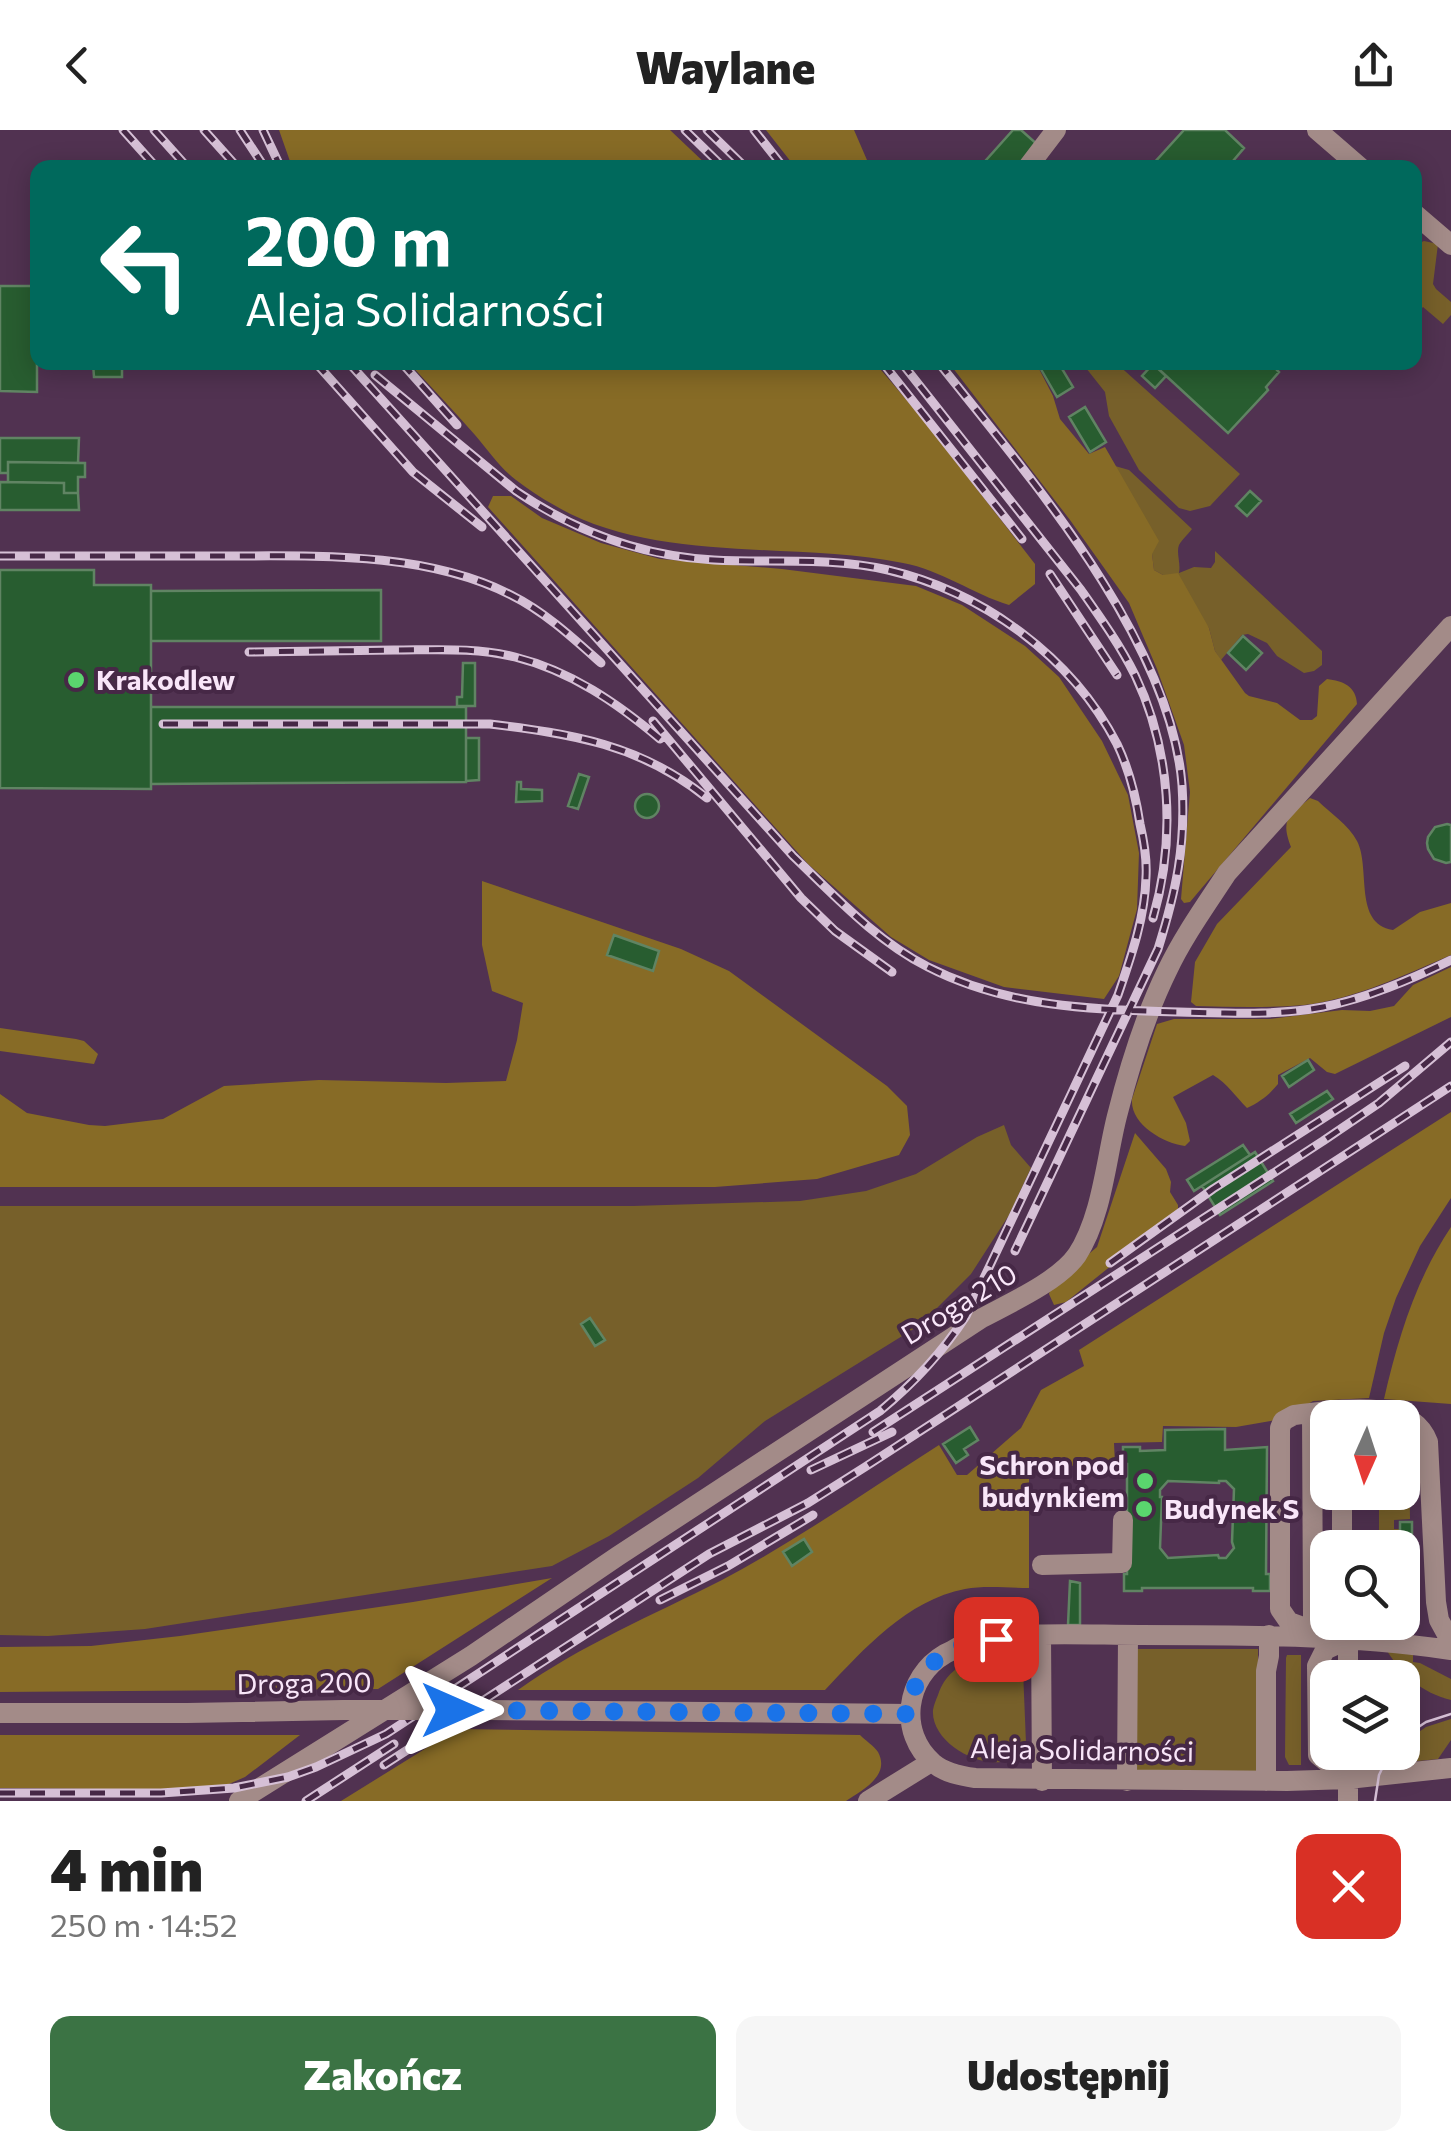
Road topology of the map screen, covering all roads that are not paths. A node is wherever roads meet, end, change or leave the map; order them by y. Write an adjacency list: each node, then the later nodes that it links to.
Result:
1 (1056, 130): 3 (street)
2 (1317, 130): 4 (street)
3 (1033, 160)
4 (1352, 160)
5 (1422, 220): 6 (street)
6 (1451, 244)
7 (1451, 626): 30 (street, Droga 210)
8 (1310, 1413): 12 (street)
9 (1420, 1428): 19 (street)
10 (1123, 1520): 11 (street)
11 (1042, 1565)
12 (1310, 1629)
13 (1310, 1633): 16 (street)
14 (1041, 1635): 15 (street); 22 (street); 27 (street)
15 (1128, 1635): 16 (street); 28 (street)
16 (1269, 1635): 29 (street)
17 (1336, 1640): 26 (street)
18 (1378, 1640): 20 (street)
19 (1451, 1642)
20 (1451, 1650)
21 (0, 1712): 22 (street, Droga 200, bridge)
22 (910, 1714): 23 (street, Aleja Solidarności)
23 (932, 1762): 27 (street, Aleja Solidarności); 31 (street)
24 (1451, 1768): 26 (street, Aleja Solidarności)
25 (1348, 1770): 26 (street)
26 (1348, 1779): 29 (street, Aleja Solidarności); 32 (street)
27 (1042, 1780): 28 (street, Aleja Solidarności)
28 (1127, 1780): 29 (street, Aleja Solidarności)
29 (1266, 1781)
30 (239, 1801)
31 (868, 1801)
32 (1348, 1801)

